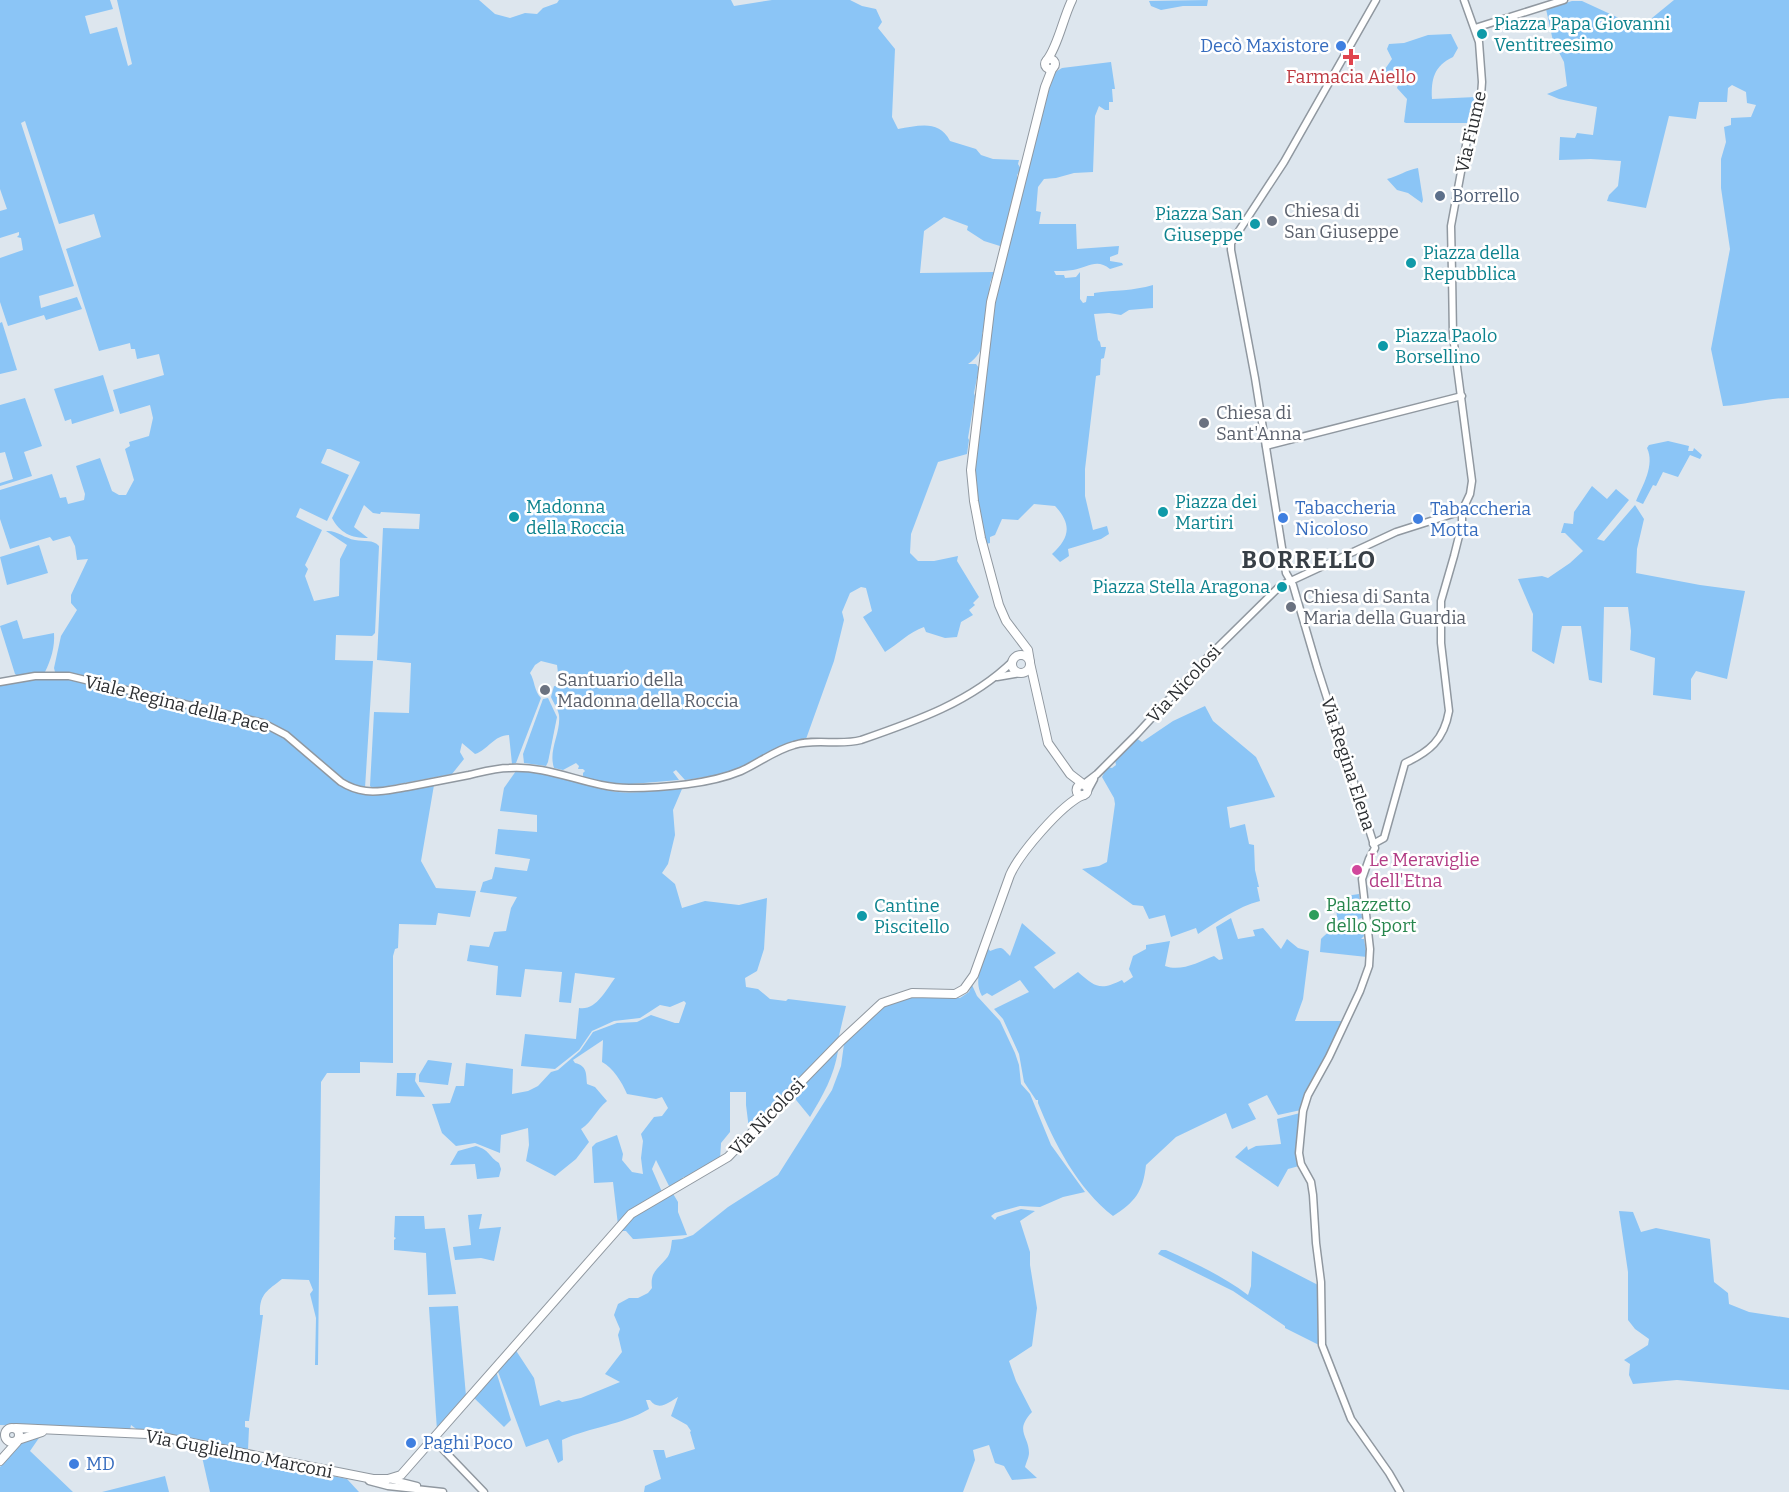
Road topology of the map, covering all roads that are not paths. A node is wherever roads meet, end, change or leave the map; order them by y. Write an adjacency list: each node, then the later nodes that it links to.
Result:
1 (1072, 0): 12 (main road)
2 (1376, 0): 7 (street)
3 (1464, 0): 5 (street, Via Fiume)
4 (1564, 0): 5 (street)
5 (1474, 28): 6 (street, Via Fiume)
6 (1462, 396): 7 (street); 8 (street, Via Fiume)
7 (1266, 445): 9 (street)
8 (1462, 511): 10 (street); 20 (street)
9 (1286, 573): 10 (street, Via Regina Elena); 11 (street)
10 (1293, 581): 11 (street); 20 (street, Via Regina Elena)
11 (1280, 586): 19 (street, Via Nicolosi)
12 (1014, 632): 13 (main road); 14 (main road)
13 (1015, 659): 14 (main road); 15 (main road); 16 (street)
14 (1030, 663): 15 (main road); 18 (main road)
15 (1022, 673): 16 (street); 18 (main road)
16 (991, 680): 17 (street, Viale Regina della Pace)
17 (0, 682)
18 (1034, 685): 19 (main road)
19 (1082, 789): 25 (main road, Via Nicolosi)
20 (1373, 844): 33 (street, Via Regina Elena)
21 (0, 1427): 22 (main road)
22 (13, 1428): 23 (main road); 24 (main road); 26 (main road)
23 (64, 1431): 26 (main road); 28 (main road, Via Guglielmo Marconi)
24 (3, 1436): 26 (main road); 27 (main road)
25 (435, 1437): 29 (main road); 32 (street)
26 (18, 1440): 27 (main road)
27 (0, 1461)
28 (351, 1475): 29 (main road, Via Guglielmo Marconi); 30 (street)
29 (388, 1479): 30 (street)
30 (435, 1491): 31 (street)
31 (443, 1492)
32 (484, 1492)
33 (1400, 1492)

